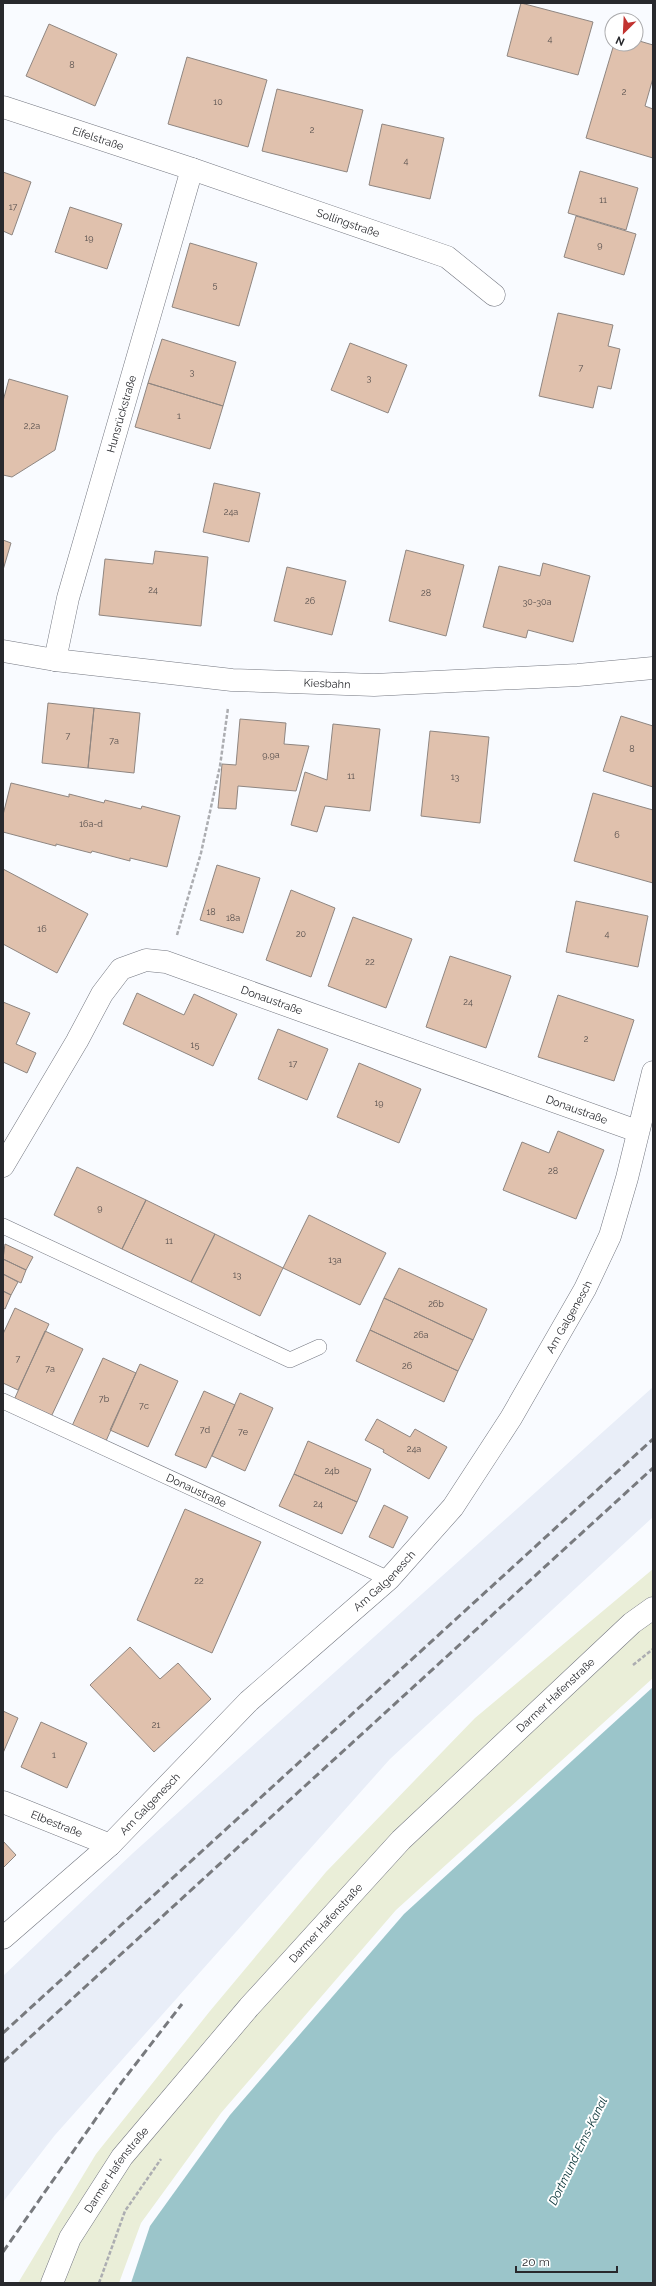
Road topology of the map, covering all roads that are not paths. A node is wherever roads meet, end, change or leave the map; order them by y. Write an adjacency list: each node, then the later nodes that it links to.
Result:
1 (3, 107): 2 (street, Eifelstraße)
2 (192, 169): 3 (street, Sollingstraße); 5 (street, Hunsrückstraße)
3 (494, 295)
4 (3, 651): 5 (street, Kiesbahn)
5 (55, 660): 6 (street, Kiesbahn)
6 (653, 668)
7 (653, 1072): 8 (street, Am Galgenesch)
8 (637, 1131): 9 (street, Donaustraße); 13 (street, Am Galgenesch)
9 (3, 1166)
10 (3, 1226): 11 (lane)
11 (319, 1347)
12 (3, 1401): 13 (lane, Donaustraße)
13 (389, 1579): 16 (street, Am Galgenesch)
14 (653, 1608): 18 (street, Darmer Hafenstraße)
15 (3, 1802): 16 (street, Elbestraße)
16 (110, 1845): 17 (street, Am Galgenesch)
17 (3, 1938)
18 (52, 2283)

